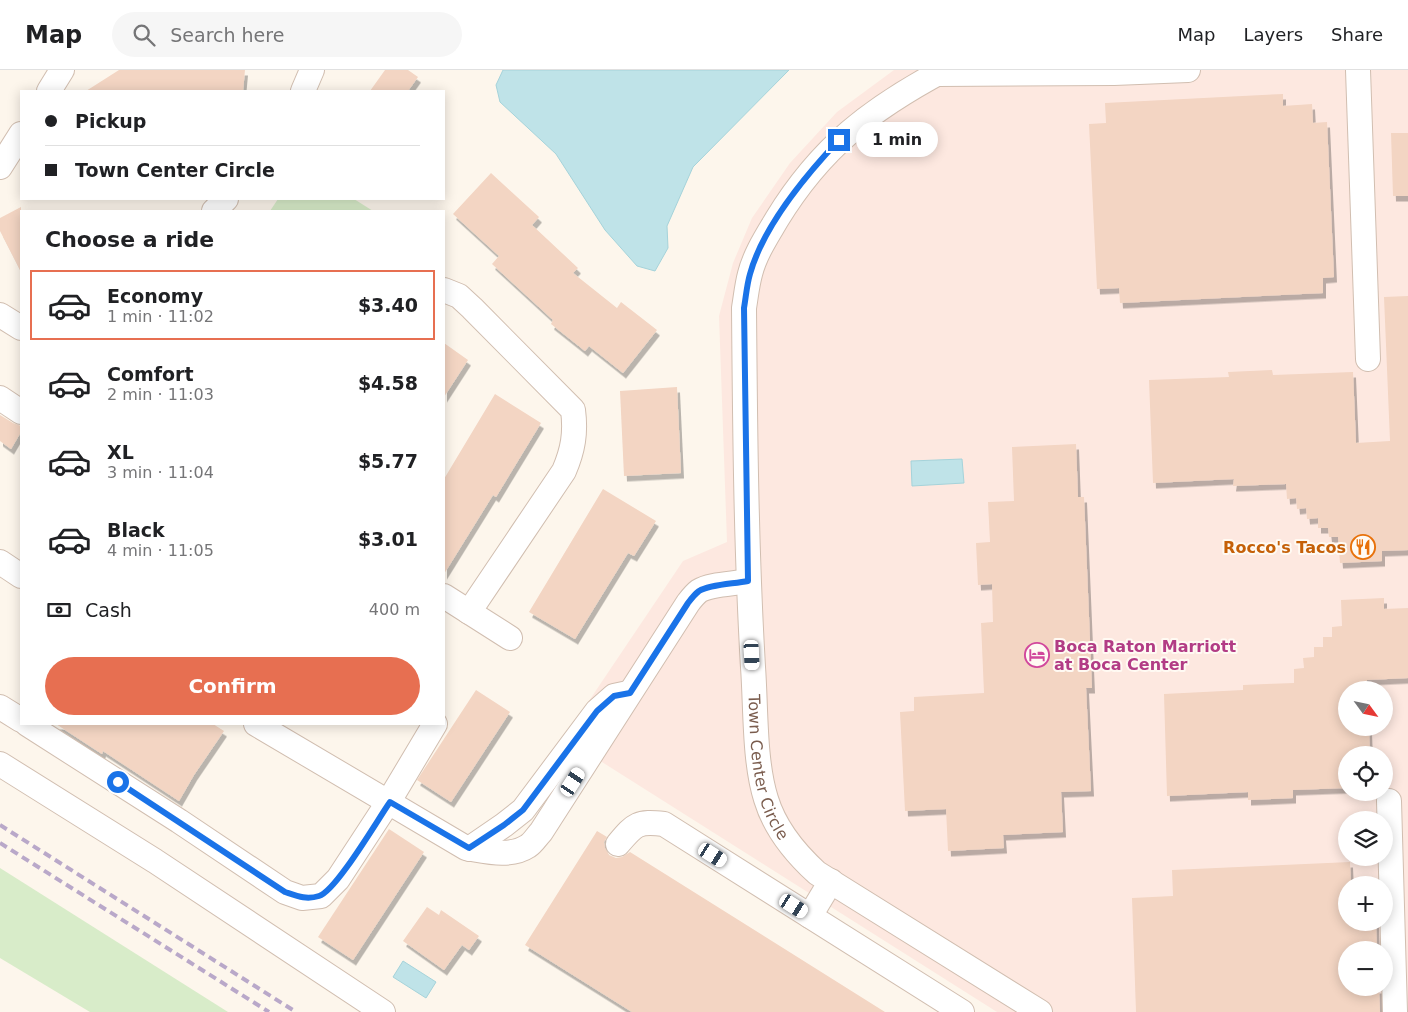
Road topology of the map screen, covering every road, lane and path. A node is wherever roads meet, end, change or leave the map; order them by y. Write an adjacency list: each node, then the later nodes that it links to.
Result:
1 (62, 70): 6 (street)
2 (312, 70): 7 (street)
3 (1188, 70): 5 (street, Town Center Circle)
4 (1358, 70): 15 (street)
5 (940, 72): 20 (street, Town Center Circle)
6 (50, 90)
7 (303, 90)
8 (20, 136): 9 (street)
9 (0, 167)
10 (225, 200): 11 (street)
11 (215, 210)
12 (445, 290): 22 (street)
13 (0, 315): 14 (street)
14 (20, 327)
15 (1368, 359)
16 (0, 398): 17 (street)
17 (20, 411)
18 (0, 562): 19 (street)
19 (20, 575)
20 (748, 581): 24 (street); 37 (street, Town Center Circle)
21 (445, 597): 22 (street)
22 (469, 612): 23 (street)
23 (510, 638)
24 (630, 693): 33 (street); 34 (street)
25 (0, 707): 26 (street)
26 (20, 719)
27 (28, 725): 32 (street)
28 (258, 725): 32 (street)
29 (434, 725): 32 (street)
30 (0, 764): 39 (street)
31 (1389, 801): 42 (street)
32 (390, 802): 36 (street)
33 (523, 810): 34 (street); 36 (street)
34 (542, 832): 36 (street)
35 (618, 844): 38 (street)
36 (469, 848)
37 (831, 881): 38 (street); 41 (street, Town Center Circle)
38 (810, 916): 40 (street)
39 (383, 1012)
40 (962, 1012)
41 (1040, 1012)
42 (1395, 1012)

